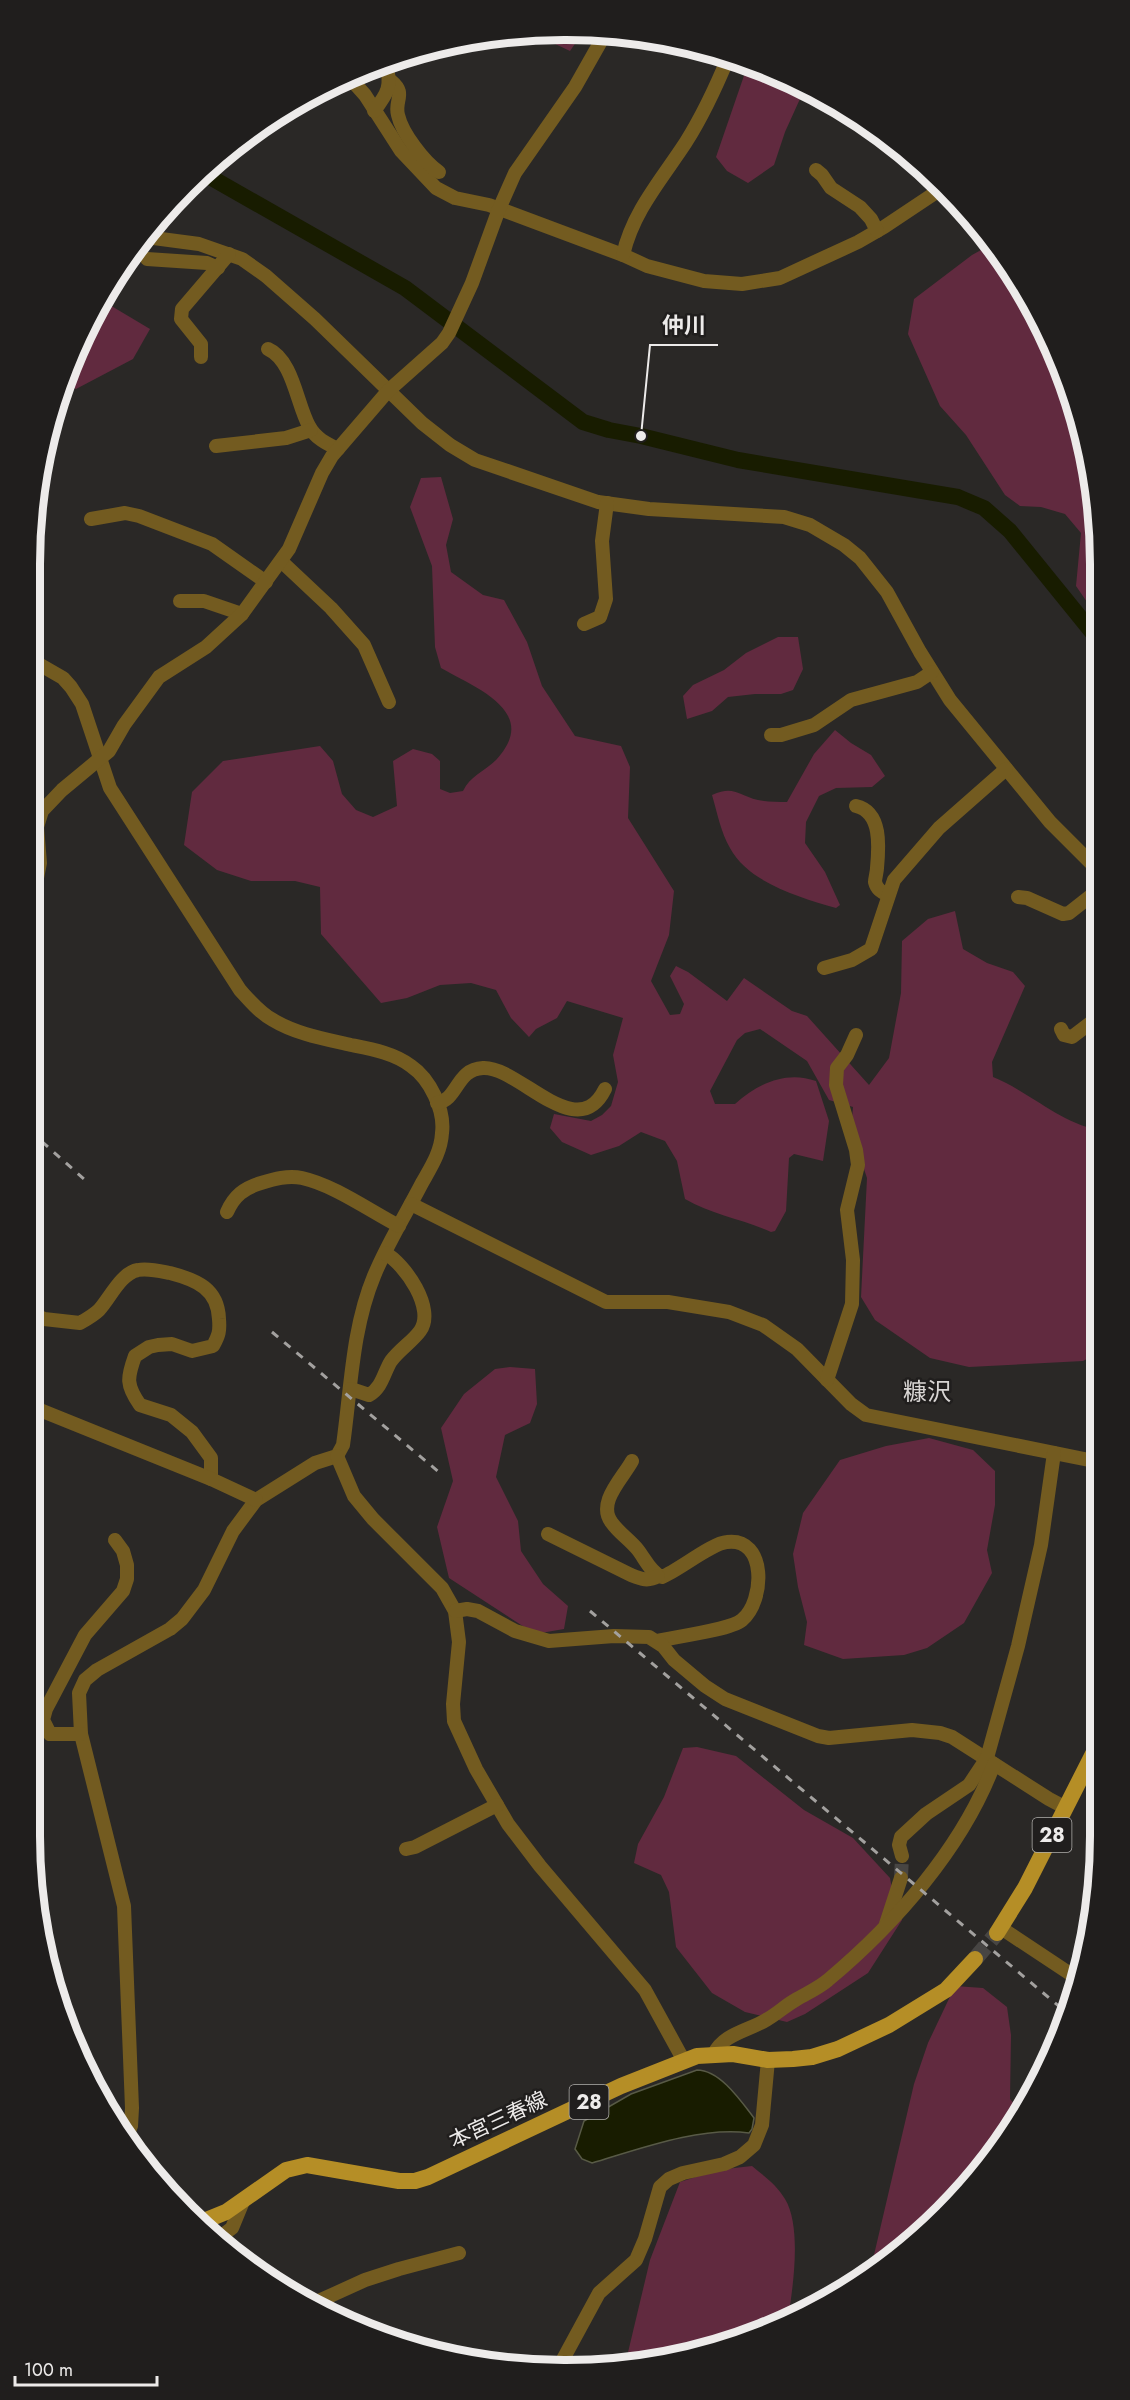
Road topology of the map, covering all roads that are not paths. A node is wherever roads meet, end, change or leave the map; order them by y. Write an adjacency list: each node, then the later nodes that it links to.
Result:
1 (600, 42): 10 (street)
2 (725, 65): 14 (street)
3 (388, 71): 4 (street)
4 (391, 81): 6 (street); 8 (street)
5 (355, 84): 6 (street)
6 (374, 111): 10 (street)
7 (816, 170): 11 (street)
8 (439, 172)
9 (934, 192): 11 (street)
10 (499, 209): 14 (street); 19 (street)
11 (877, 231): 14 (street)
12 (155, 238): 13 (street)
13 (229, 254): 16 (street); 19 (street)
14 (623, 255)
15 (147, 259): 16 (street)
16 (218, 268): 18 (street)
17 (268, 349): 20 (street)
18 (201, 357)
19 (388, 392): 22 (street); 23 (street)
20 (311, 430): 21 (street); 22 (street)
21 (216, 446)
22 (338, 449): 25 (street)
23 (608, 503): 29 (street); 31 (street)
24 (91, 519): 26 (street)
25 (281, 561): 26 (street); 32 (street)
26 (266, 582): 28 (street)
27 (180, 601): 28 (street)
28 (242, 614): 34 (street)
29 (584, 624)
30 (40, 665): 34 (street)
31 (932, 672): 33 (street); 35 (street)
32 (389, 702)
33 (771, 735)
34 (100, 759): 37 (street); 47 (street)
35 (1006, 770): 38 (street); 39 (street)
36 (856, 806): 39 (street)
37 (40, 818)
38 (1090, 862)
39 (888, 895): 42 (street)
40 (1090, 896): 41 (street)
41 (1018, 897)
42 (825, 968)
43 (1090, 1023): 44 (street)
44 (1061, 1029)
45 (856, 1035): 53 (street)
46 (605, 1089): 47 (street)
47 (437, 1103): 48 (street)
48 (411, 1204): 50 (street); 53 (street)
49 (227, 1212): 50 (street)
50 (399, 1226): 51 (street)
51 (385, 1253): 54 (street); 54 (street)
52 (40, 1317): 60 (street)
53 (827, 1380): 56 (street)
54 (351, 1389): 57 (street)
55 (40, 1410): 60 (street)
56 (1054, 1453): 58 (street); 69 (street)
57 (337, 1455): 61 (street); 65 (street)
58 (1090, 1460)
59 (632, 1461): 64 (street)
60 (211, 1479): 61 (street)
61 (256, 1500): 67 (street)
62 (548, 1534): 64 (street)
63 (115, 1540): 67 (street)
64 (658, 1576): 66 (street)
65 (455, 1611): 66 (street); 70 (street)
66 (657, 1641): 69 (street)
67 (81, 1734): 82 (street)
68 (1090, 1760): 71 (main road, 28)
69 (990, 1761): 71 (street); 73 (street); 75 (street)
70 (497, 1805): 72 (street); 81 (street)
71 (1066, 1808): 76 (main road, 28)
72 (406, 1849)
73 (902, 1856)
74 (901, 1878): 75 (street)
75 (885, 1929): 79 (street)
76 (999, 1931): 78 (street)
77 (975, 1959): 80 (main road, 本宮三春線 / 28)
78 (1071, 1975)
79 (714, 2054): 80 (main road, 本宮三春線 / 28); 81 (main road, 本宮三春線 / 28)
80 (768, 2060): 88 (street)
81 (684, 2061): 83 (main road, 本宮三春線 / 28)
82 (130, 2128)
83 (244, 2199): 84 (main road, 本宮三春線 / 28); 85 (street)
84 (209, 2220)
85 (225, 2234)
86 (459, 2253): 87 (street)
87 (323, 2299)
88 (563, 2360)

